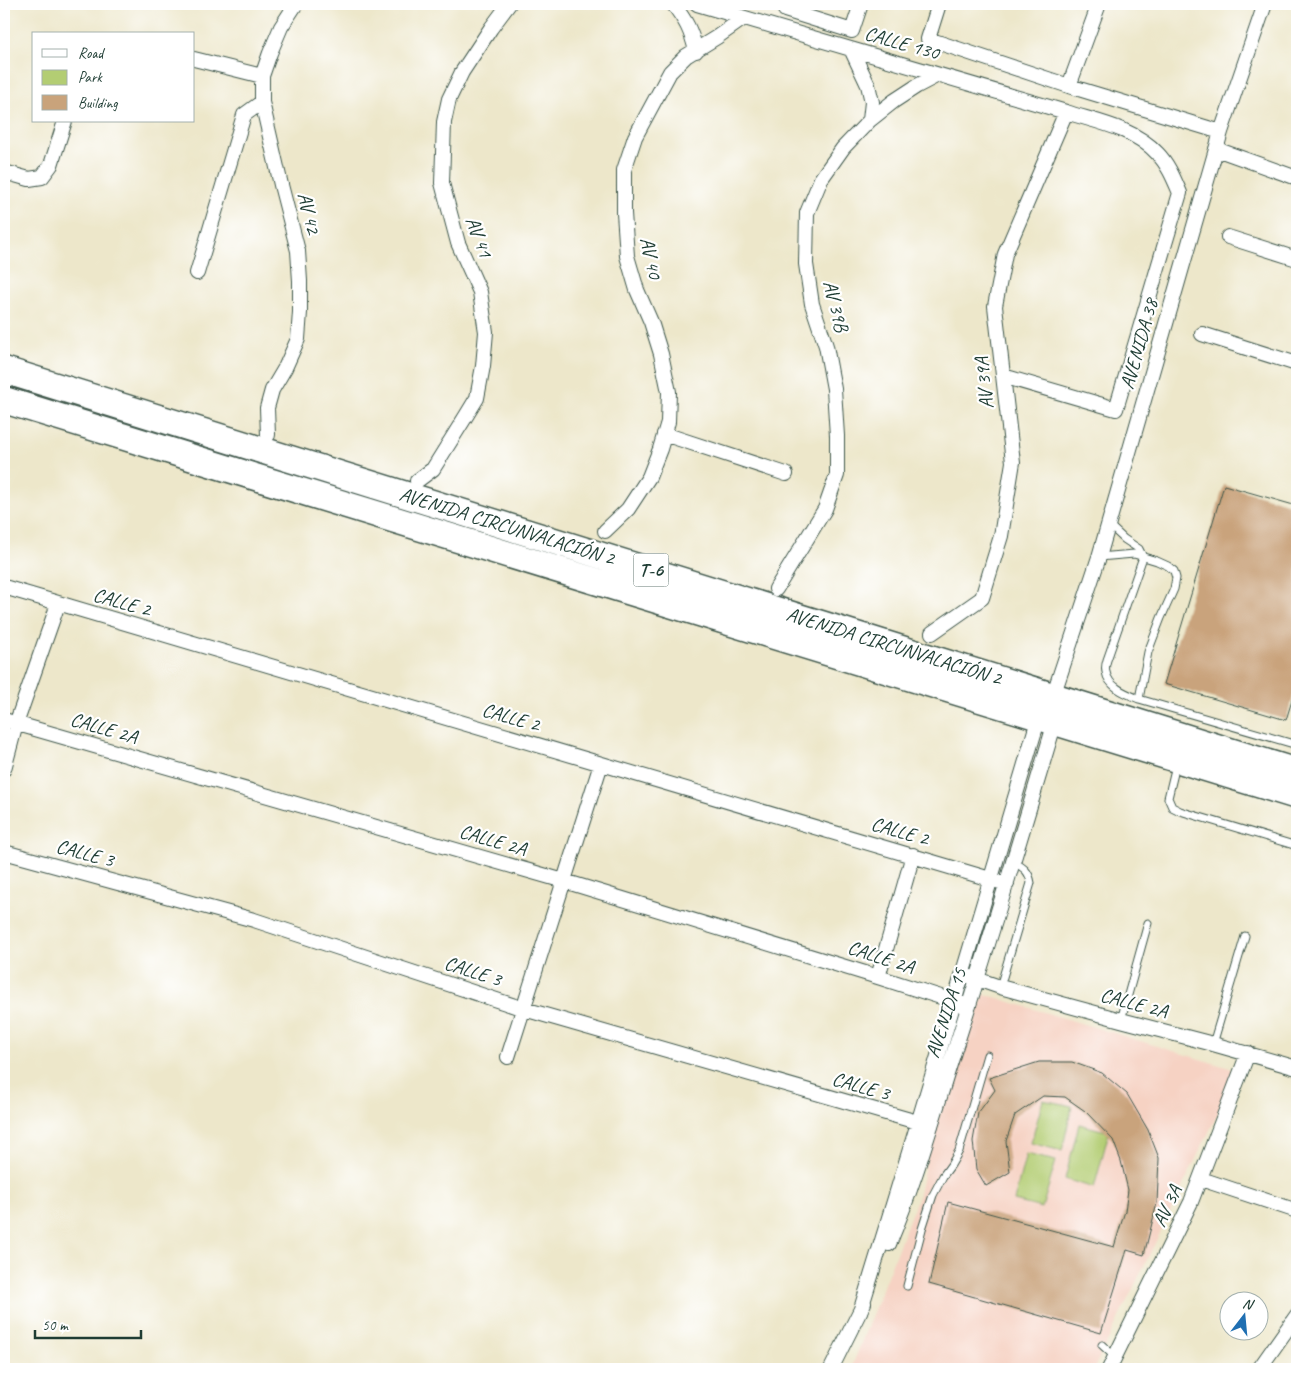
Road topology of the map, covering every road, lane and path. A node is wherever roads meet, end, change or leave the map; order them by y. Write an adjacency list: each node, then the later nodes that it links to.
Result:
1 (296, 4): 15 (street, AV 42)
2 (509, 4): 36 (street, AV 41)
3 (673, 4): 12 (street)
4 (697, 4): 10 (street, CALLE 130)
5 (787, 4): 6 (street)
6 (861, 4)
7 (939, 4): 16 (street)
8 (1099, 4): 16 (street)
9 (1265, 4): 21 (street, AVENIDA 38)
10 (744, 18): 11 (street, CALLE 130); 12 (street, AV 40)
11 (850, 49): 14 (street, CALLE 130); 19 (street)
12 (696, 51): 33 (street, AV 40)
13 (195, 59): 15 (street)
14 (938, 75): 18 (street, CALLE 130); 19 (street, AV 39B)
15 (262, 76): 17 (street, AV 42)
16 (1069, 86): 21 (street)
17 (262, 102): 27 (street); 34 (street, AV 42)
18 (1066, 112): 31 (street, AV 39A); 31 (street, CALLE 130)
19 (870, 120): 42 (street, AV 39B)
20 (65, 122): 23 (street)
21 (1221, 132): 22 (street, AVENIDA 38)
22 (1216, 149): 24 (street); 37 (street, AVENIDA 38)
23 (4, 172)
24 (1297, 178)
25 (1228, 237): 26 (street)
26 (1297, 259)
27 (197, 273)
28 (1202, 334): 29 (street)
29 (1297, 364)
30 (4, 370): 46 (highway, AVENIDA CIRCUNVALACIÓN 2 / T-6)
31 (1004, 376): 44 (street, AV 39A)
32 (4, 400): 46 (highway, AVENIDA CIRCUNVALACIÓN 2 / T-6)
33 (664, 434): 35 (street); 38 (street, AV 40)
34 (268, 435)
35 (786, 474)
36 (416, 481)
37 (1108, 524): 39 (street, AVENIDA 38); 40 (lane)
38 (605, 531)
39 (1099, 557): 40 (lane); 46 (street, AVENIDA 38)
40 (1143, 557): 45 (lane); 45 (lane)
41 (4, 587): 43 (street, CALLE 2)
42 (776, 589)
43 (58, 604): 47 (street); 50 (street, CALLE 2)
44 (932, 633)
45 (1139, 699): 48 (lane)
46 (1049, 712): 49 (highway, AVENIDA CIRCUNVALACIÓN 2 / T-6); 52 (highway, AVENIDA CIRCUNVALACIÓN 2 / T-6); 57 (street, AVENIDA 15); 58 (street, AVENIDA 15)
47 (10, 722): 51 (street); 59 (street, CALLE 2A)
48 (1297, 745)
49 (1177, 760): 53 (highway, AVENIDA CIRCUNVALACIÓN 2 / T-6); 54 (lane)
50 (601, 764): 56 (street, CALLE 2); 59 (street)
51 (4, 769)
52 (1297, 772)
53 (1297, 796)
54 (1297, 846)
55 (4, 852): 69 (street, CALLE 3)
56 (913, 855): 58 (street, CALLE 2); 64 (street)
57 (1014, 862): 60 (street, AVENIDA 15); 66 (lane)
58 (991, 879): 60 (street, CALLE 2); 63 (street, AVENIDA 15)
59 (564, 881): 64 (street, CALLE 2A); 69 (street)
60 (1007, 884): 65 (street, AVENIDA 15)
61 (1148, 923): 70 (lane)
62 (1245, 936): 71 (lane)
63 (962, 974): 65 (street, CALLE 2A); 67 (street, AVENIDA 15)
64 (878, 976): 67 (street, CALLE 2A)
65 (978, 979): 66 (street, CALLE 2A); 68 (street, AVENIDA 15)
66 (1000, 987): 70 (street, CALLE 2A)
67 (954, 1002): 68 (street, CALLE 2A); 76 (street, AVENIDA 15)
68 (969, 1006): 76 (street, AVENIDA 15)
69 (524, 1009): 74 (street); 76 (street, CALLE 3)
70 (1121, 1020): 71 (street, CALLE 2A)
71 (1213, 1044): 72 (street, CALLE 2A)
72 (1248, 1053): 75 (street, CALLE 2A); 77 (street, AV 3A)
73 (987, 1055): 79 (lane)
74 (508, 1057)
75 (1297, 1068)
76 (924, 1125): 83 (street, AVENIDA 15)
77 (1201, 1179): 78 (street); 82 (street, AV 3A)
78 (1297, 1211)
79 (907, 1286)
80 (1297, 1315): 84 (street)
81 (1102, 1345): 82 (lane)
82 (1112, 1363)
83 (831, 1369)
84 (1259, 1369)

